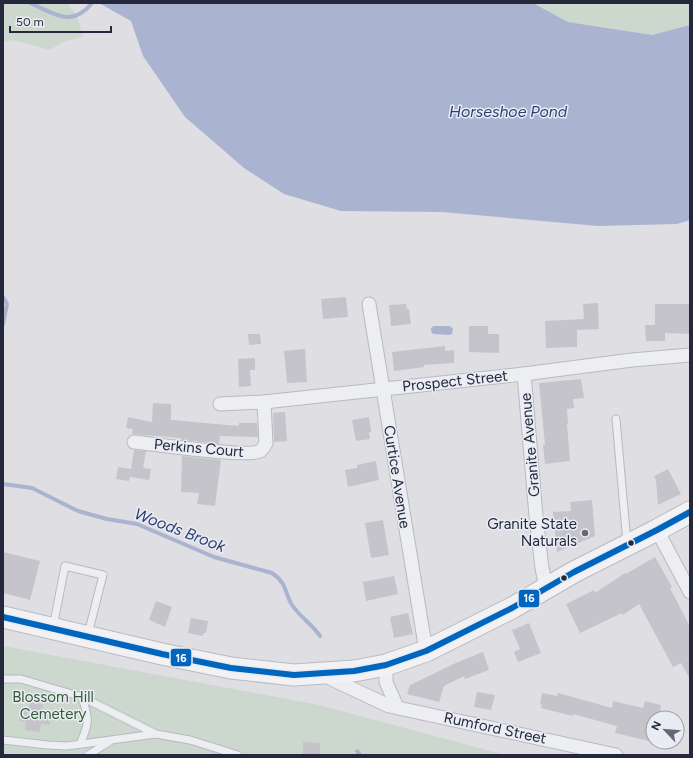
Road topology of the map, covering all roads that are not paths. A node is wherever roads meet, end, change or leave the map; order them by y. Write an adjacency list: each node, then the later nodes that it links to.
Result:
1 (369, 304): 4 (street, Curtice Avenue)
2 (690, 355): 3 (street, Prospect Street)
3 (524, 374): 4 (street, Prospect Street); 12 (street, Granite Avenue)
4 (384, 388): 5 (street, Prospect Street); 17 (street, Curtice Avenue)
5 (264, 402): 6 (street, Prospect Street); 8 (street, Perkins Court)
6 (220, 404)
7 (616, 420): 11 (lane)
8 (134, 442)
9 (690, 512): 10 (main road)
10 (656, 530): 11 (main road); 13 (street)
11 (627, 545): 12 (main road)
12 (546, 588): 17 (main road)
13 (690, 592)
14 (3, 617): 15 (main road)
15 (53, 628): 16 (main road); 16 (lane)
16 (88, 636): 19 (main road)
17 (426, 651): 18 (main road)
18 (386, 665): 19 (main road); 22 (street)
19 (320, 674): 22 (street, Rumford Street)
20 (3, 679): 21 (lane)
21 (82, 697): 23 (lane); 26 (lane)
22 (397, 707): 29 (street, Rumford Street)
23 (156, 734): 25 (lane); 28 (lane)
24 (3, 740): 26 (lane)
25 (113, 740): 26 (lane); 27 (lane)
26 (80, 744)
27 (88, 755)
28 (238, 755)
29 (616, 755)

